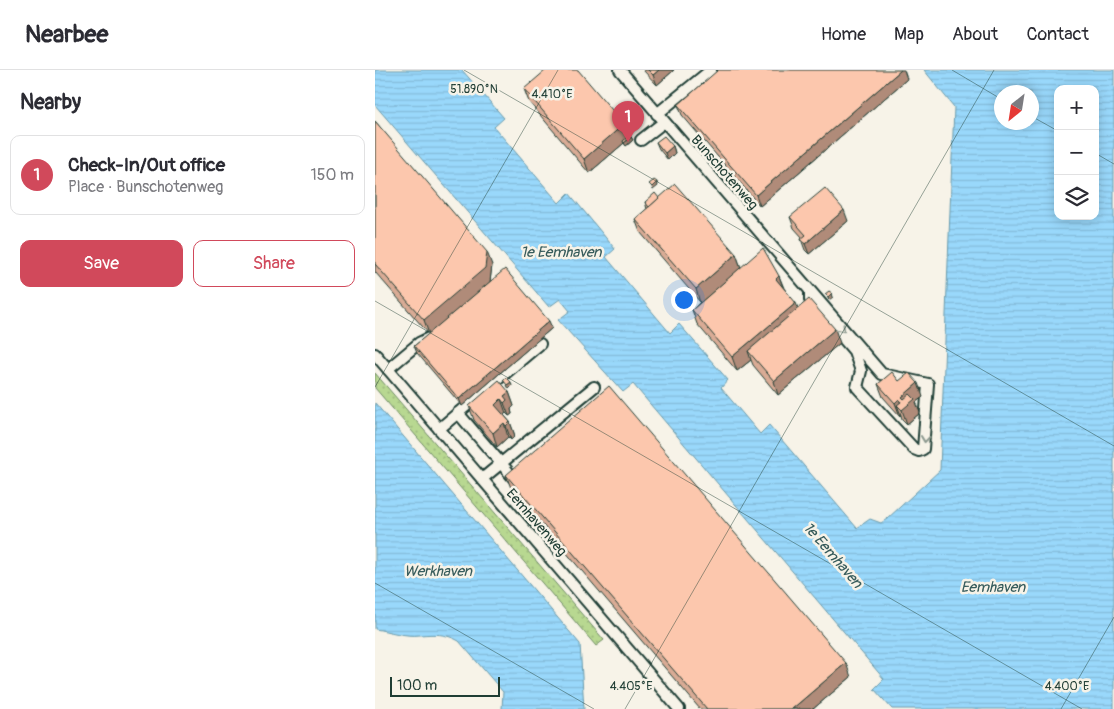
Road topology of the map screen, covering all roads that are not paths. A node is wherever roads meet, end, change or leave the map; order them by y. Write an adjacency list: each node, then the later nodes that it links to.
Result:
1 (620, 70): 3 (street, Bunschotenweg)
2 (711, 70): 3 (street)
3 (660, 118): 4 (street); 5 (street, Bunschotenweg)
4 (641, 140)
5 (810, 292): 5 (street, one-way to 5)
6 (440, 328): 9 (street)
7 (540, 344): 11 (street)
8 (375, 354): 9 (street, Eemhavenweg)
9 (388, 369): 12 (street, Eemhavenweg)
10 (593, 386): 13 (street)
11 (458, 413): 12 (street); 13 (street)
12 (439, 428): 14 (street, Eemhavenweg)
13 (501, 464): 14 (street); 15 (street)
14 (482, 479): 16 (street, Eemhavenweg)
15 (517, 483)
16 (679, 709)

